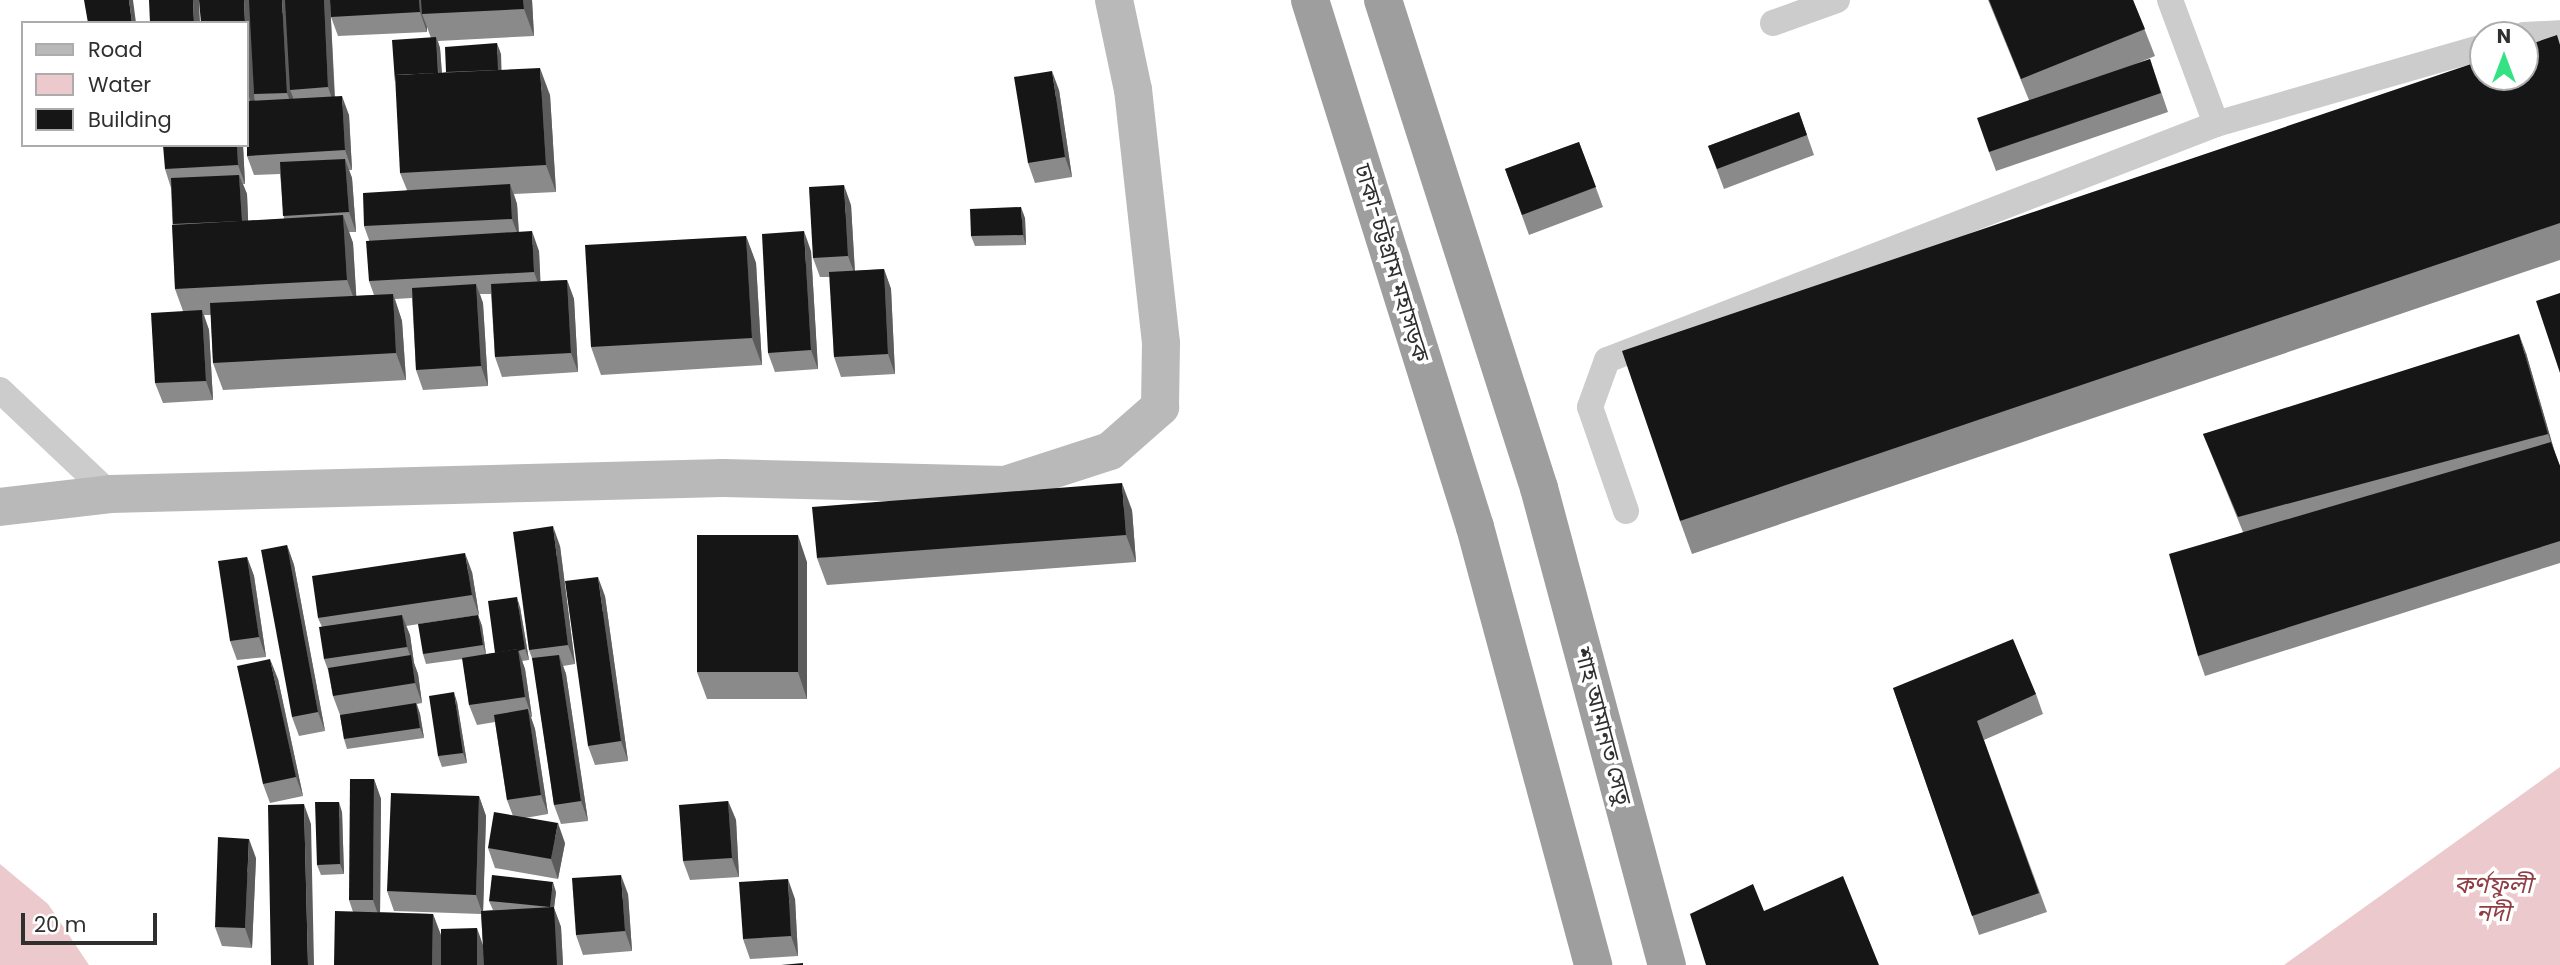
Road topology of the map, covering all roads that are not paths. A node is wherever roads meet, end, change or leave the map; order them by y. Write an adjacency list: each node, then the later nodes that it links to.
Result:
1 (1114, 0): 12 (main road)
2 (1310, 0): 15 (highway, ঢাকা-চট্টগ্রাম মহাসড়ক)
3 (1382, 0): 16 (highway, শাহ আমানত সেতু)
4 (1837, 0): 6 (lane)
5 (2170, 0): 10 (lane)
6 (1773, 23)
7 (2560, 33): 8 (lane)
8 (2539, 34)
9 (2469, 51): 10 (lane)
10 (2216, 124): 14 (lane)
11 (0, 390): 12 (lane)
12 (110, 494): 13 (main road)
13 (0, 507)
14 (1626, 511)
15 (1593, 965)
16 (1667, 965)

